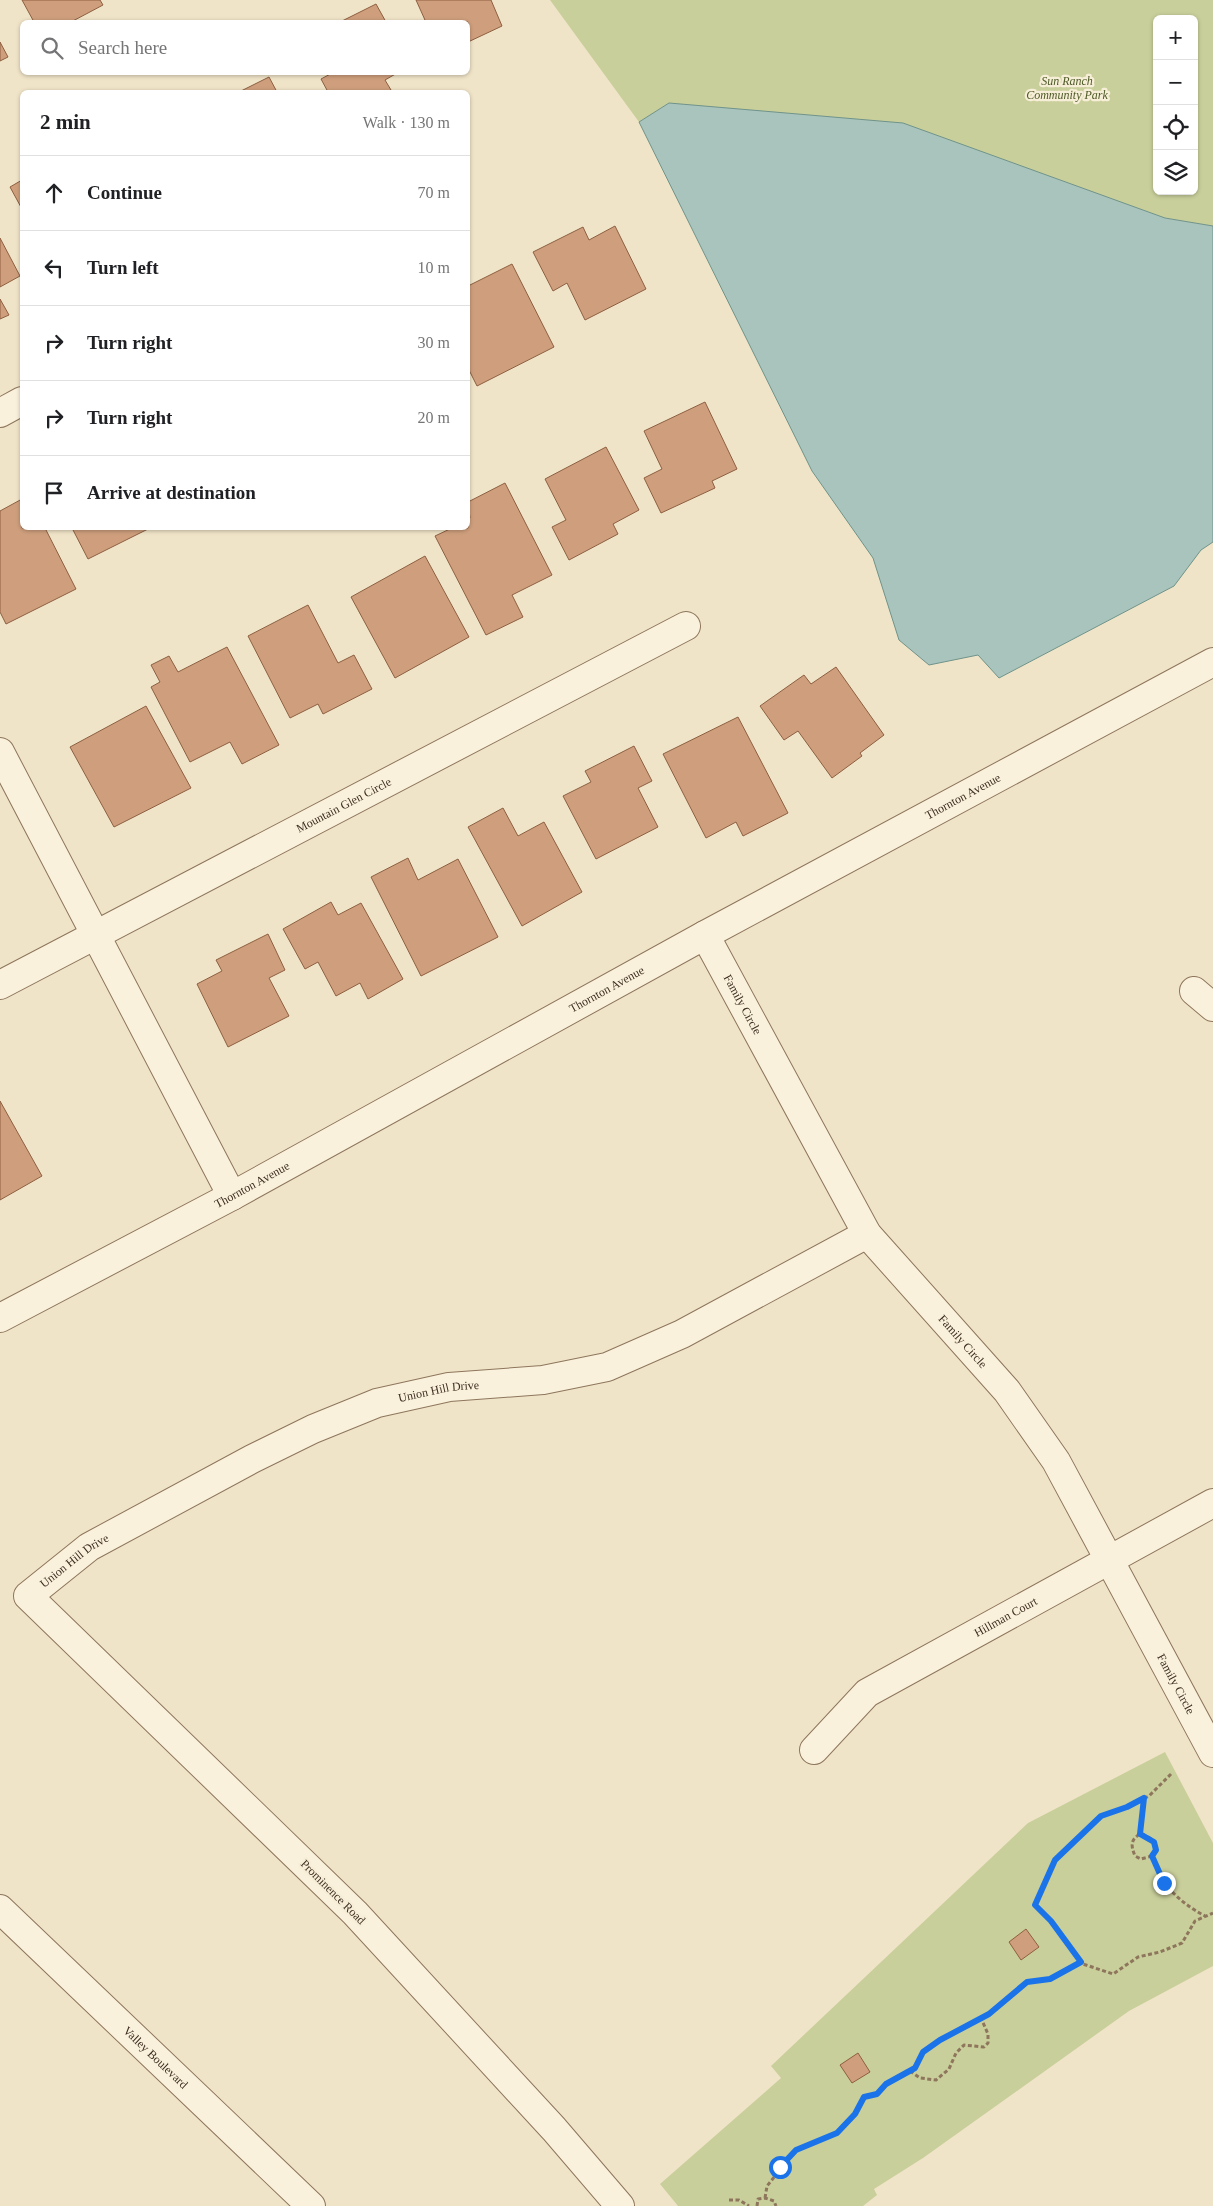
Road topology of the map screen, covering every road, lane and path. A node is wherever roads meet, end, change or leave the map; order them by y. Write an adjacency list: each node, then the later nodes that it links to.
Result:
1 (20, 402): 2 (street)
2 (0, 413)
3 (686, 626): 6 (street, Mountain Glen Circle)
4 (1213, 662): 7 (street, Thornton Avenue)
5 (0, 752): 6 (street)
6 (96, 934): 8 (street, Mountain Glen Circle); 9 (street)
7 (705, 935): 9 (street, Thornton Avenue); 10 (street, Family Circle)
8 (0, 985)
9 (232, 1196): 11 (street, Thornton Avenue)
10 (867, 1234): 13 (street, Family Circle); 14 (street, Union Hill Drive)
11 (0, 1318)
12 (1213, 1503): 13 (street, Hillman Court)
13 (1108, 1561): 15 (street, Hillman Court); 16 (street, Family Circle)
14 (28, 1596): 30 (street, Prominence Road)
15 (814, 1750)
16 (1213, 1753)
17 (1171, 1774): 18 (path)
18 (1144, 1798): 19 (path); 24 (path)
19 (1140, 1834): 20 (path); 20 (path)
20 (1152, 1856): 23 (path)
21 (0, 1909): 29 (street, Valley Boulevard)
22 (1213, 1913): 23 (path)
23 (1205, 1916): 24 (path)
24 (1081, 1962): 25 (path)
25 (981, 2018): 26 (path); 26 (path)
26 (910, 2071): 27 (path)
27 (766, 2198): 32 (path); 33 (path)
28 (729, 2200): 31 (path)
29 (311, 2206)
30 (620, 2206)
31 (749, 2206)
32 (757, 2206)
33 (776, 2206)

